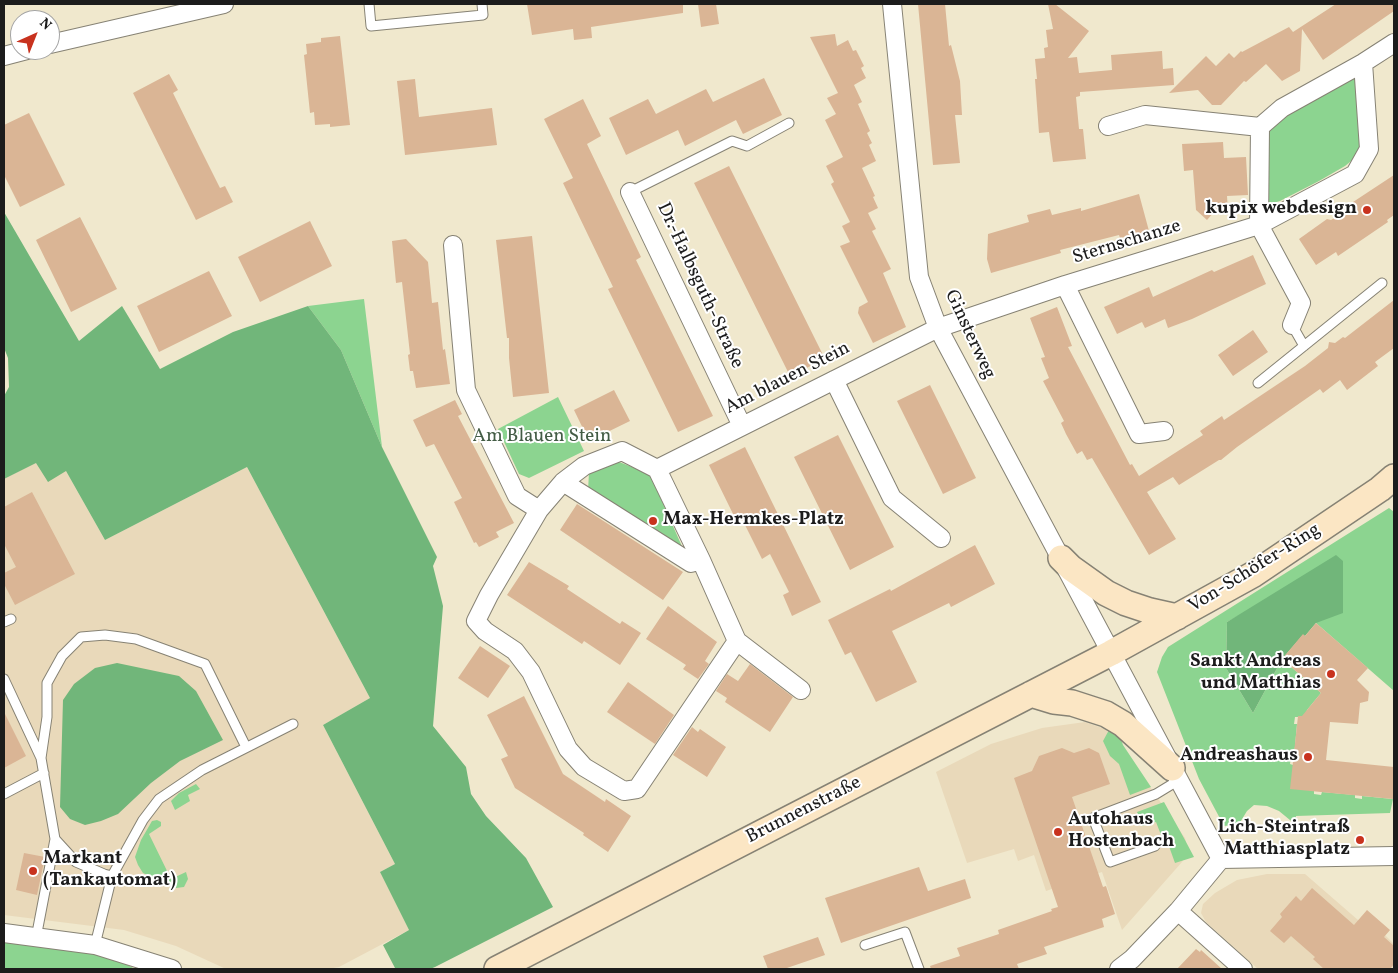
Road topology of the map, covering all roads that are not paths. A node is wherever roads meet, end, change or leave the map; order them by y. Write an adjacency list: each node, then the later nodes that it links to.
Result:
1 (224, 4): 5 (street)
2 (369, 4): 3 (lane)
3 (482, 4)
4 (892, 4): 17 (street, Ginsterweg)
5 (60, 42)
6 (1394, 43): 7 (street)
7 (1363, 63): 10 (street); 12 (street, Sternschanze)
8 (789, 123): 11 (lane)
9 (1108, 126): 10 (street)
10 (1260, 127): 12 (street)
11 (630, 192): 21 (street, Dr.-Halbsguth-Straße)
12 (1259, 225): 15 (street, Sternschanze); 16 (street)
13 (453, 244): 26 (street)
14 (1382, 283): 18 (lane)
15 (1065, 285): 17 (street, Sternschanze); 22 (street, Sternschanze)
16 (1292, 325): 18 (lane)
17 (938, 328): 19 (street, Am blauen Stein); 28 (street, Ginsterweg)
18 (1304, 346): 20 (lane)
19 (834, 380): 21 (street, Am blauen Stein); 27 (street)
20 (1258, 383)
21 (742, 426): 23 (street, Am blauen Stein)
22 (1164, 431)
23 (657, 469): 25 (street); 29 (street)
24 (1394, 477): 30 (main road, Von-Schöfer-Ring)
25 (563, 482): 26 (street); 29 (street)
26 (539, 510): 31 (street)
27 (941, 538)
28 (1061, 558): 30 (main road); 32 (street, Ginsterweg)
29 (701, 560): 31 (street)
30 (1177, 617): 32 (main road, Von-Schöfer-Ring)
31 (737, 642): 34 (street)
32 (1112, 653): 35 (main road, Brunnenstraße); 40 (street, Ginsterweg)
33 (4, 679): 38 (lane)
34 (802, 690)
35 (1031, 694): 40 (main road); 53 (main road, Brunnenstraße)
36 (293, 724): 37 (lane)
37 (246, 747): 38 (lane); 46 (lane)
38 (41, 758): 39 (lane)
39 (44, 773): 41 (lane); 42 (lane)
40 (1176, 774): 43 (lane); 45 (street, Ginsterweg)
41 (4, 794)
42 (55, 839): 46 (lane); 49 (lane)
43 (1155, 846)
44 (1394, 856): 45 (street)
45 (1221, 859): 47 (street)
46 (112, 876): 50 (lane)
47 (1178, 911): 55 (street); 56 (street)
48 (4, 934): 49 (street)
49 (36, 938): 50 (street)
50 (95, 945): 52 (street)
51 (865, 945): 54 (lane)
52 (172, 969)
53 (497, 969)
54 (919, 969)
55 (1119, 969)
56 (1243, 969)

